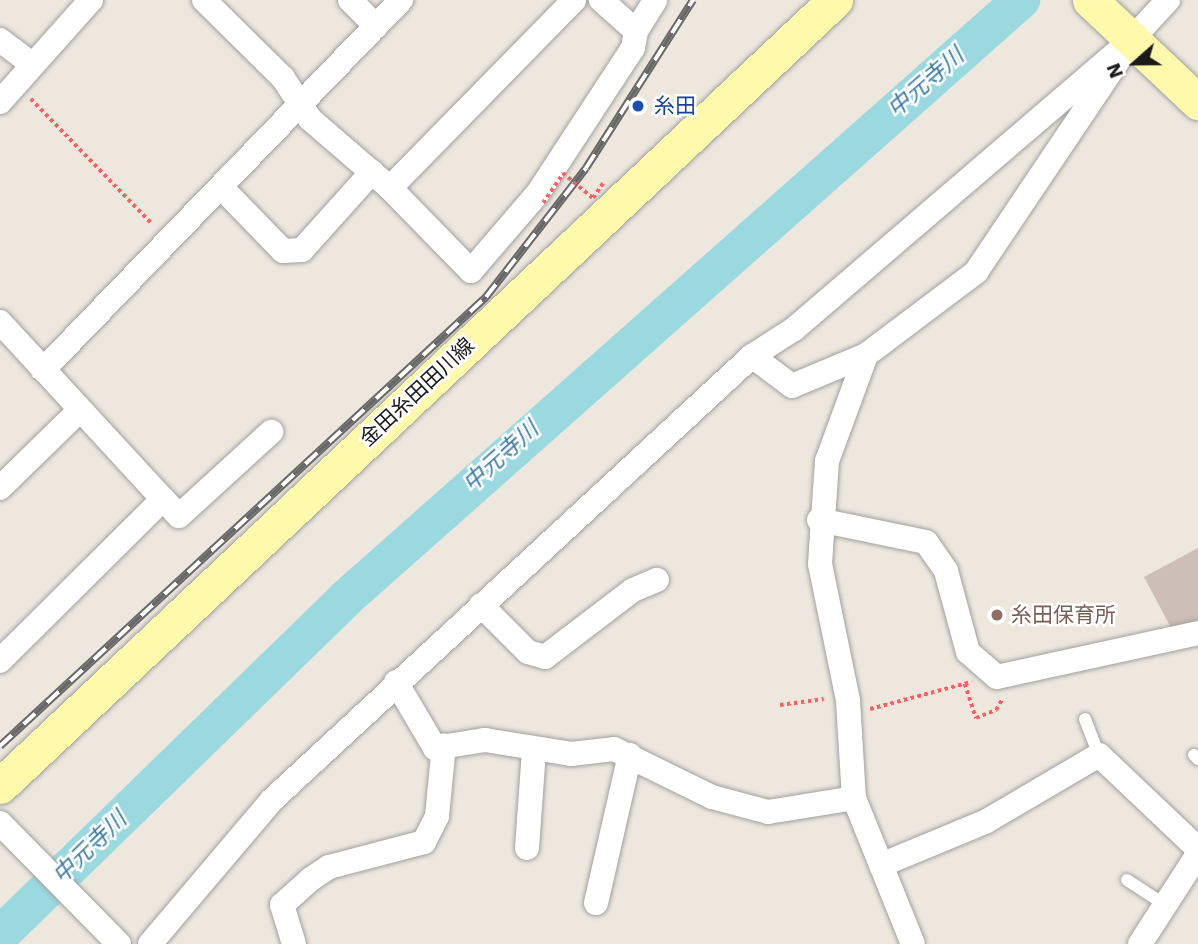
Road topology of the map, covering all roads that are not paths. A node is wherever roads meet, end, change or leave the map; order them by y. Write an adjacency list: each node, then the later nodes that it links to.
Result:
1 (91, 0): 14 (street)
2 (205, 0): 16 (street)
3 (350, 0): 11 (street)
4 (401, 0): 11 (street)
5 (574, 0): 18 (street)
6 (601, 0): 12 (street)
7 (655, 0): 12 (street)
8 (835, 0): 39 (main road, 金田糸田田川線)
9 (1168, 0): 10 (street)
10 (1112, 20): 17 (main road); 21 (street); 22 (street)
11 (376, 26): 16 (street)
12 (636, 32): 18 (street)
13 (0, 40): 14 (street)
14 (33, 65): 15 (street)
15 (8, 93)
16 (302, 103): 18 (street); 19 (street)
17 (1198, 103)
18 (381, 180): 19 (street)
19 (221, 187): 23 (street)
20 (0, 322): 23 (street)
21 (866, 355): 22 (street); 28 (street)
22 (752, 356): 30 (street)
23 (43, 370): 24 (street)
24 (79, 411): 26 (street); 27 (street)
25 (271, 432): 27 (street)
26 (0, 488)
27 (163, 499): 32 (street)
28 (819, 520): 31 (street); 40 (street)
29 (657, 580): 30 (street)
30 (481, 605): 33 (street)
31 (1198, 634)
32 (0, 661)
33 (396, 682): 35 (street); 49 (street)
34 (1085, 719): 38 (lane)
35 (444, 745): 36 (street); 50 (street)
36 (534, 750): 37 (street); 42 (street)
37 (630, 755): 40 (street); 46 (street)
38 (1099, 755): 43 (street); 44 (street)
39 (0, 786)
40 (854, 798): 44 (street)
41 (3, 825): 48 (street)
42 (527, 848)
43 (1198, 852): 47 (street)
44 (881, 865): 51 (street)
45 (1127, 880): 47 (lane)
46 (596, 903)
47 (1167, 906): 52 (street)
48 (119, 944)
49 (150, 944)
50 (294, 944)
51 (913, 944)
52 (1140, 944)

